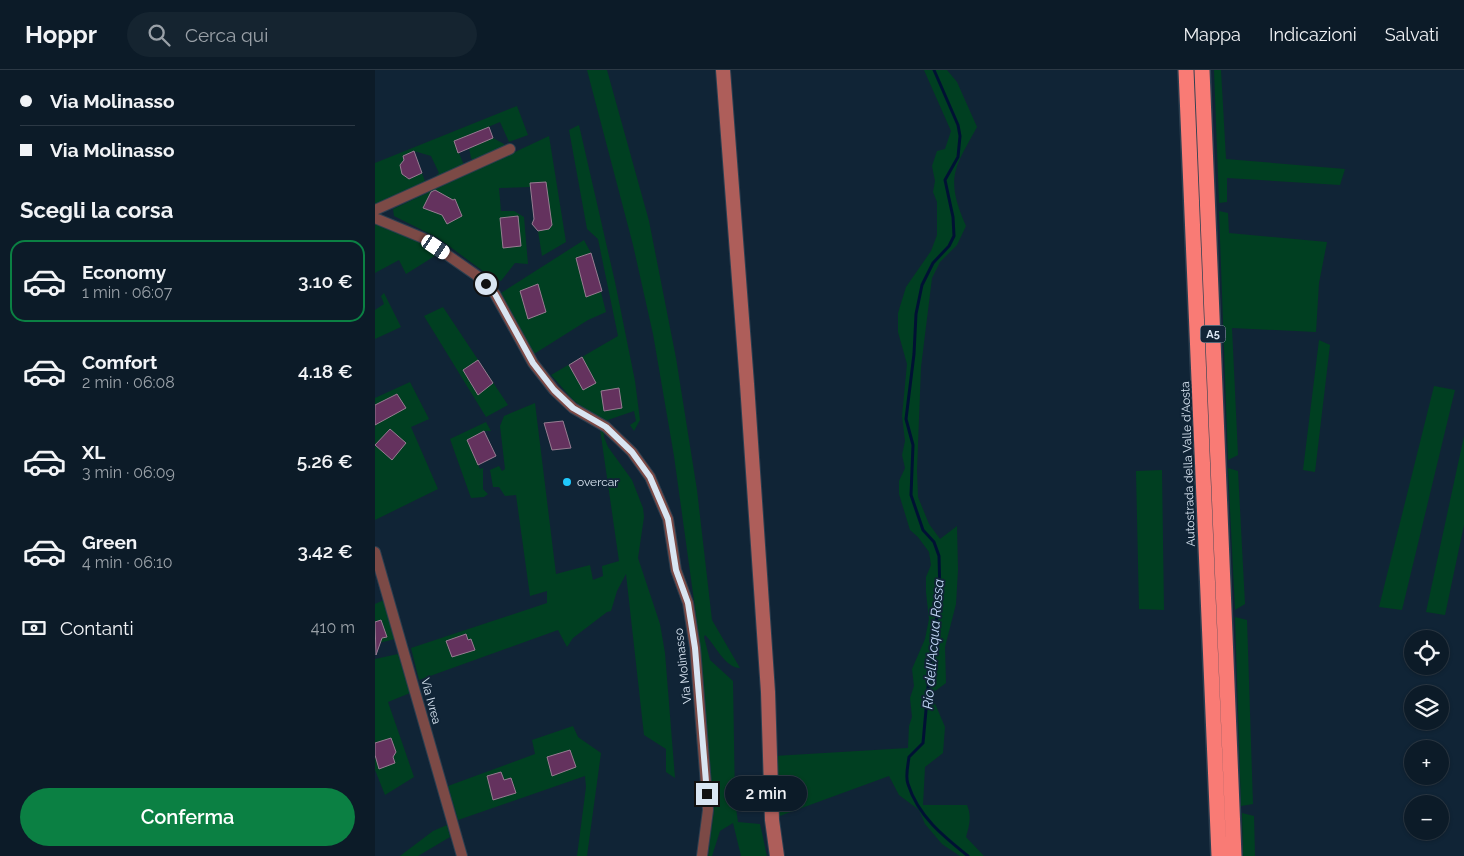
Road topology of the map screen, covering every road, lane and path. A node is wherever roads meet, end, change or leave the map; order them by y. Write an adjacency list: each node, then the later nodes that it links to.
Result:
1 (723, 70): 14 (main road)
2 (1186, 70): 7 (highway, Autostrada della Valle d'Aosta / A5)
3 (1202, 70): 7 (highway, Autostrada della Valle d'Aosta / A5)
4 (510, 149): 5 (street)
5 (375, 210)
6 (375, 218): 13 (street, Via Molinasso)
7 (1211, 454): 8 (highway, Autostrada della Valle d'Aosta / A5)
8 (1211, 469): 10 (highway, Autostrada della Valle d'Aosta / A5); 10 (highway, Autostrada della Valle d'Aosta / A5)
9 (375, 552): 12 (street, Via Ivrea)
10 (1217, 622): 11 (highway, Autostrada della Valle d'Aosta / A5)
11 (1225, 806): 15 (highway, Autostrada della Valle d'Aosta / A5); 16 (highway, Autostrada della Valle d'Aosta / A5)
12 (462, 856)
13 (701, 856)
14 (777, 856)
15 (1219, 856)
16 (1234, 856)

